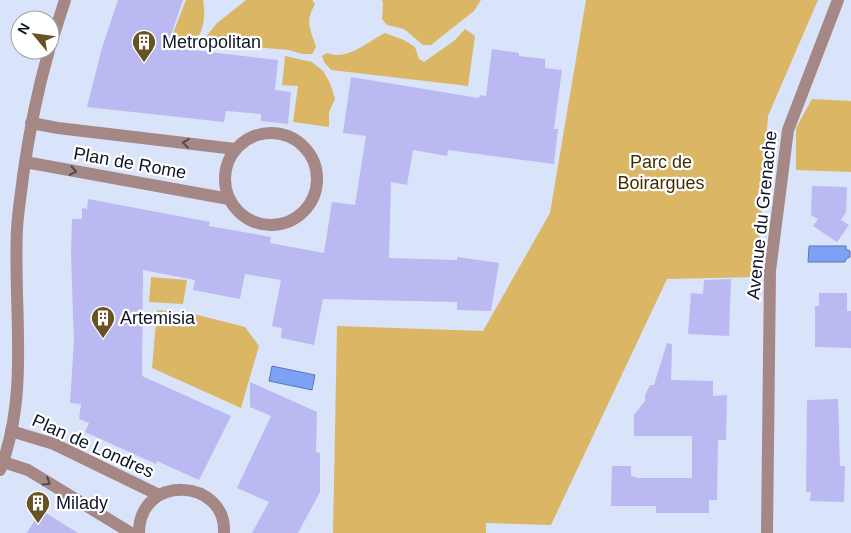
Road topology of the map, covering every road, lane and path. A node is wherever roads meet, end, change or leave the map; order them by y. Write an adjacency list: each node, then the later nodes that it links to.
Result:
1 (65, 0): 3 (street)
2 (838, 0): 15 (street, Avenue du Grenache)
3 (60, 16)
4 (47, 60): 5 (street)
5 (31, 123): 6 (street, Plan de Rome, one-way to 5); 7 (street)
6 (234, 149): 8 (street); 8 (street)
7 (25, 162): 8 (street, Plan de Rome, one-way to 8); 9 (street)
8 (229, 199)
9 (11, 431): 10 (street); 11 (street, Plan de Londres)
10 (1, 466): 12 (street, one-way to 12)
11 (159, 495): 13 (street, Plan de Londres); 14 (street, Plan de Londres)
12 (131, 533)
13 (139, 533)
14 (224, 533)
15 (767, 533)

